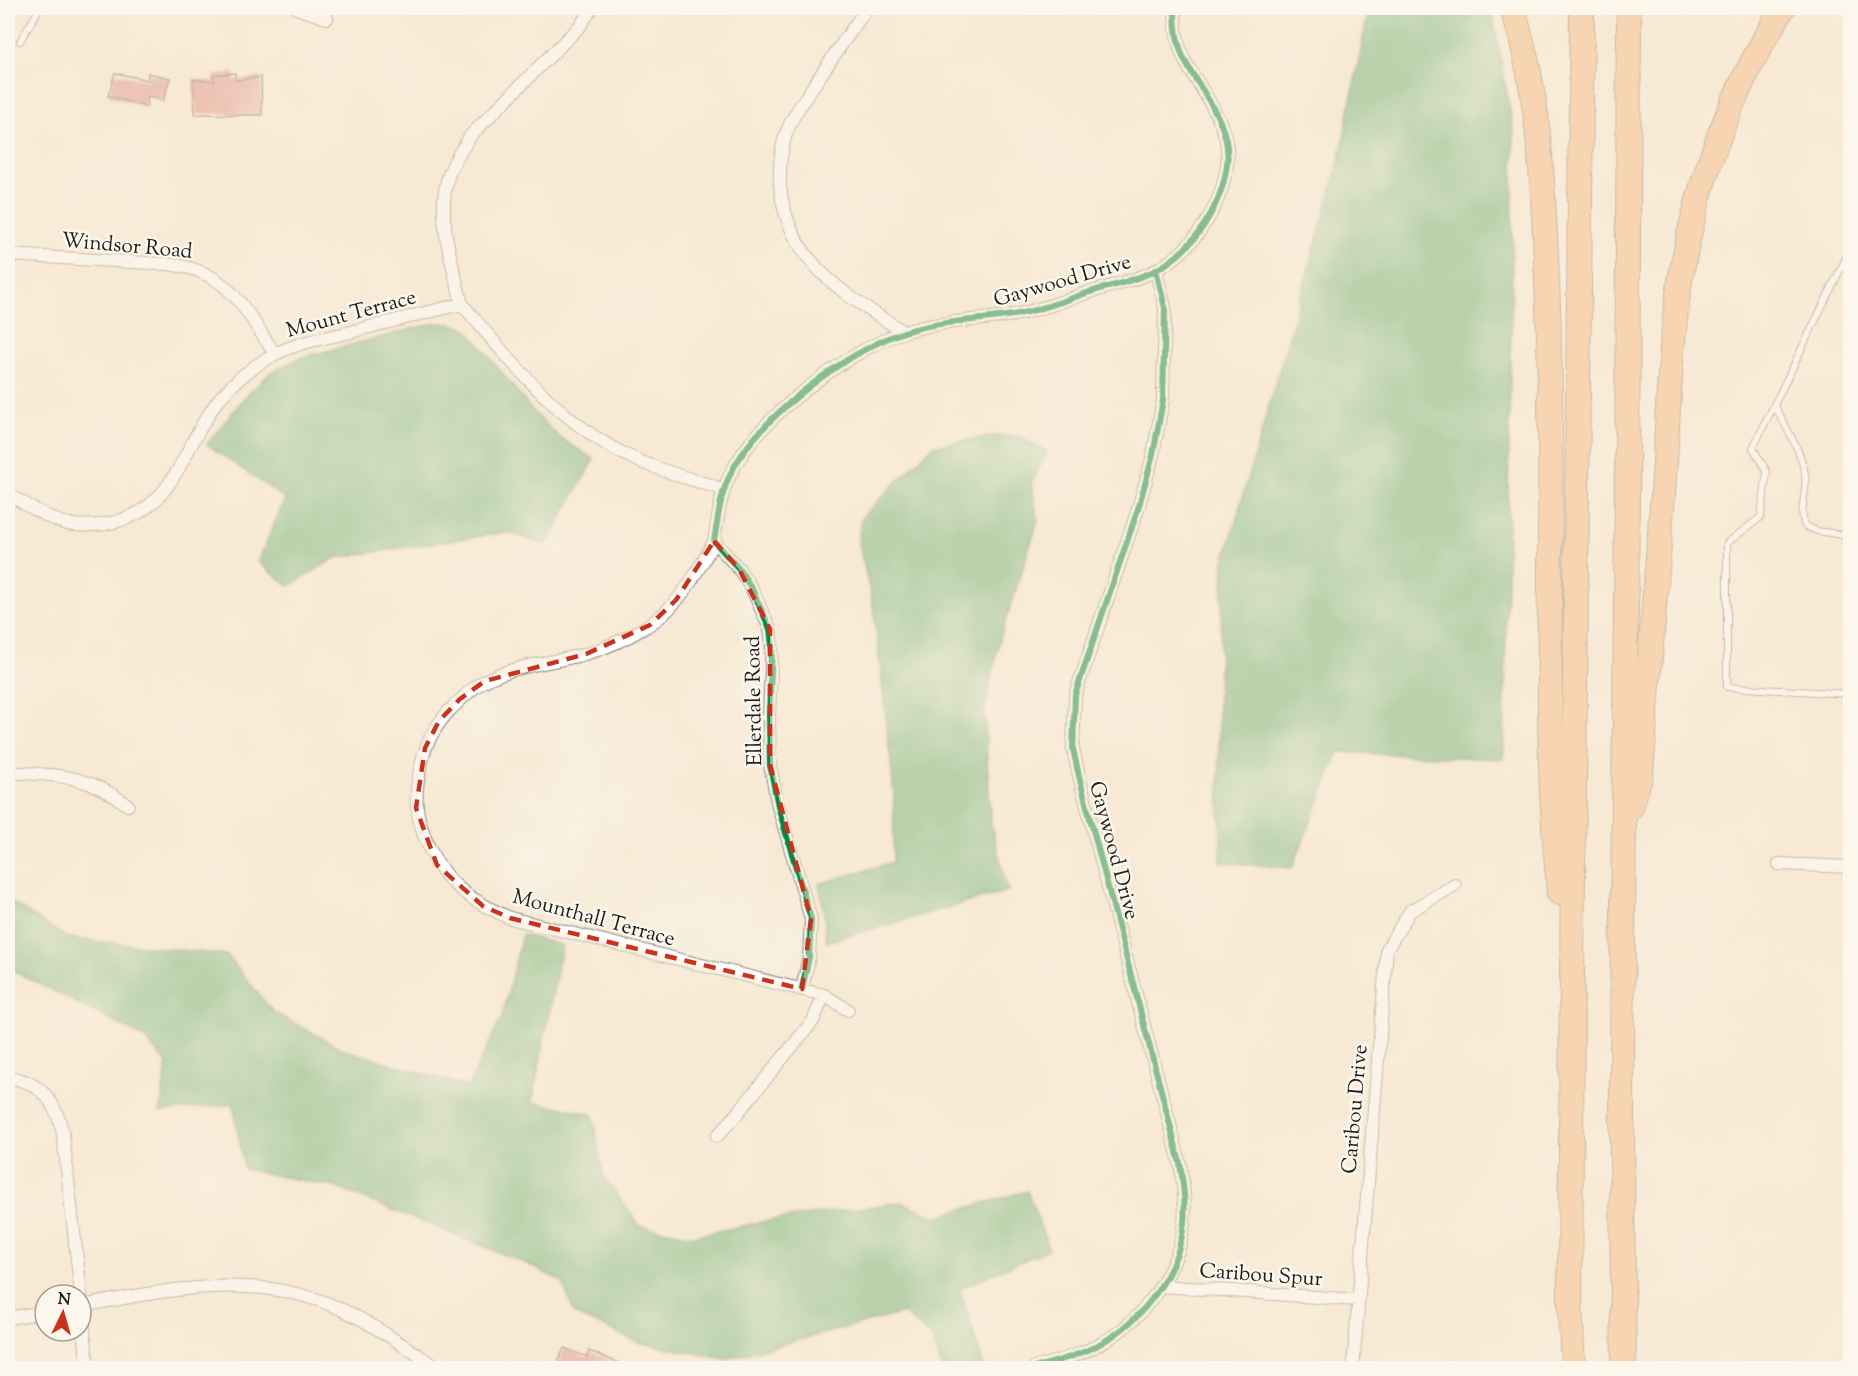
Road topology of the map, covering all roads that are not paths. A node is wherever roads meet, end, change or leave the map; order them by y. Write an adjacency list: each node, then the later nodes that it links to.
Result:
1 (40, 8): 11 (lane)
2 (296, 8): 10 (street)
3 (592, 8): 15 (street)
4 (867, 8): 16 (street)
5 (1175, 8): 14 (street, Gaywood Drive)
6 (1512, 8): 30 (highway)
7 (1582, 8): 30 (highway)
8 (1629, 8): 26 (highway)
9 (1783, 8): 26 (highway)
10 (327, 18)
11 (20, 41)
12 (8, 255): 17 (street, Windsor Road)
13 (1849, 255): 18 (lane)
14 (1156, 270): 16 (street, Gaywood Drive); 37 (street, Gaywood Drive)
15 (462, 304): 17 (street, Mount Terrace); 19 (street)
16 (904, 332): 19 (street)
17 (275, 354): 20 (street, Mount Terrace)
18 (1774, 404): 21 (lane); 23 (lane)
19 (724, 490): 22 (street)
20 (8, 494)
21 (1851, 536)
22 (714, 541): 31 (street, Ellerdale Road); 31 (street, Mounthall Terrace)
23 (1851, 694)
24 (8, 772): 25 (street)
25 (128, 805)
26 (1622, 842): 48 (highway)
27 (1779, 864): 28 (street)
28 (1851, 867)
29 (1455, 885): 38 (street, Caribou Drive)
30 (1572, 972): 47 (highway)
31 (802, 989): 32 (street, Mounthall Terrace)
32 (824, 995): 33 (street, Mounthall Terrace); 35 (street)
33 (848, 1010)
34 (8, 1077): 36 (street)
35 (717, 1136)
36 (79, 1283)
37 (1161, 1286): 38 (street, Caribou Spur); 45 (street, Gaywood Drive)
38 (1359, 1300): 46 (street, Caribou Drive)
39 (93, 1304): 44 (street)
40 (33, 1314): 41 (street)
41 (8, 1318)
42 (85, 1343): 43 (street)
43 (88, 1368)
44 (438, 1368)
45 (1034, 1368)
46 (1353, 1368)
47 (1573, 1368)
48 (1624, 1368)

